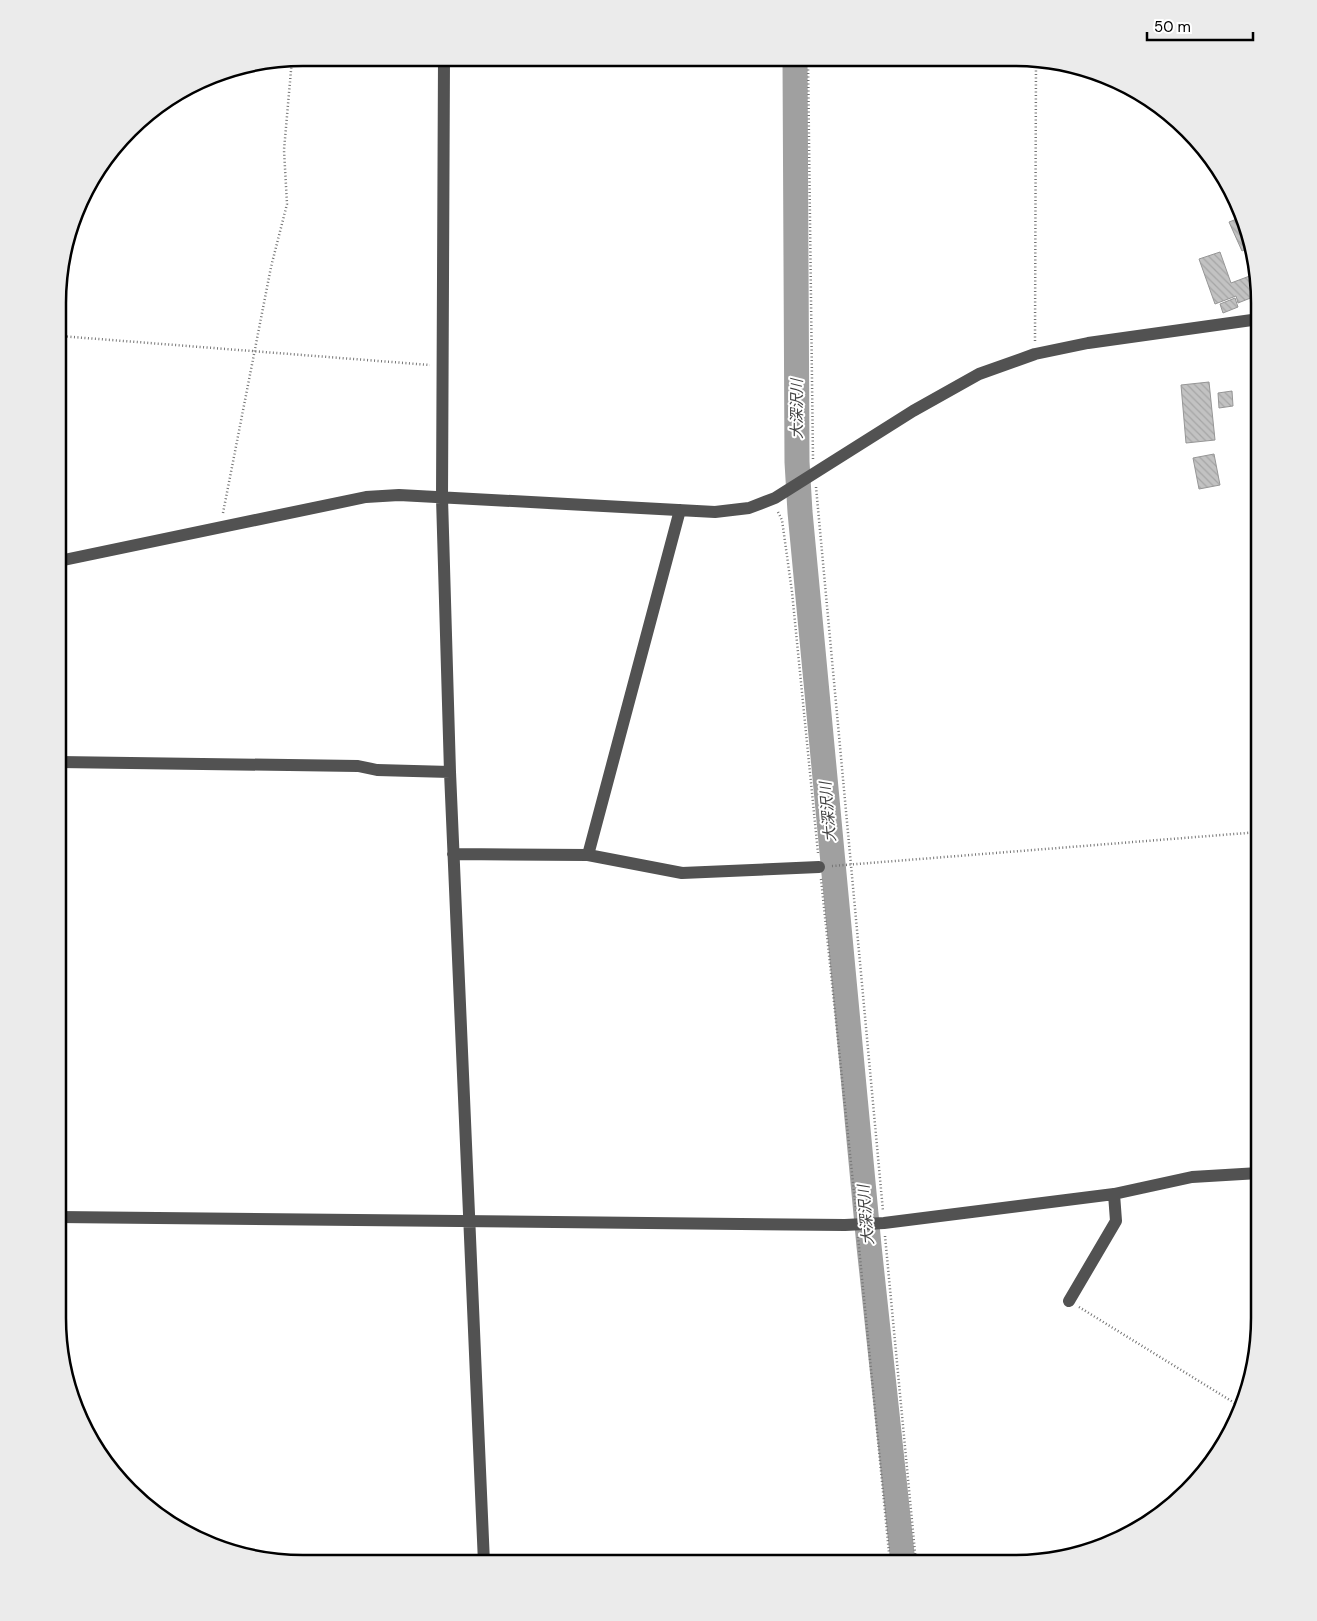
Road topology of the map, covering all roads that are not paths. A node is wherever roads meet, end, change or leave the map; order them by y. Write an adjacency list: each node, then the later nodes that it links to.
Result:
1 (444, 66): 3 (street)
2 (1251, 320): 4 (street)
3 (442, 498): 4 (street); 5 (street); 7 (street)
4 (680, 510): 9 (street)
5 (66, 559)
6 (66, 762): 7 (street)
7 (450, 772): 8 (street)
8 (453, 854): 9 (street); 14 (street)
9 (588, 855): 10 (street)
10 (819, 867)
11 (1251, 1173): 12 (street)
12 (1114, 1194): 14 (street); 15 (street)
13 (66, 1217): 14 (street)
14 (469, 1222): 16 (street)
15 (1069, 1301)
16 (484, 1555)

